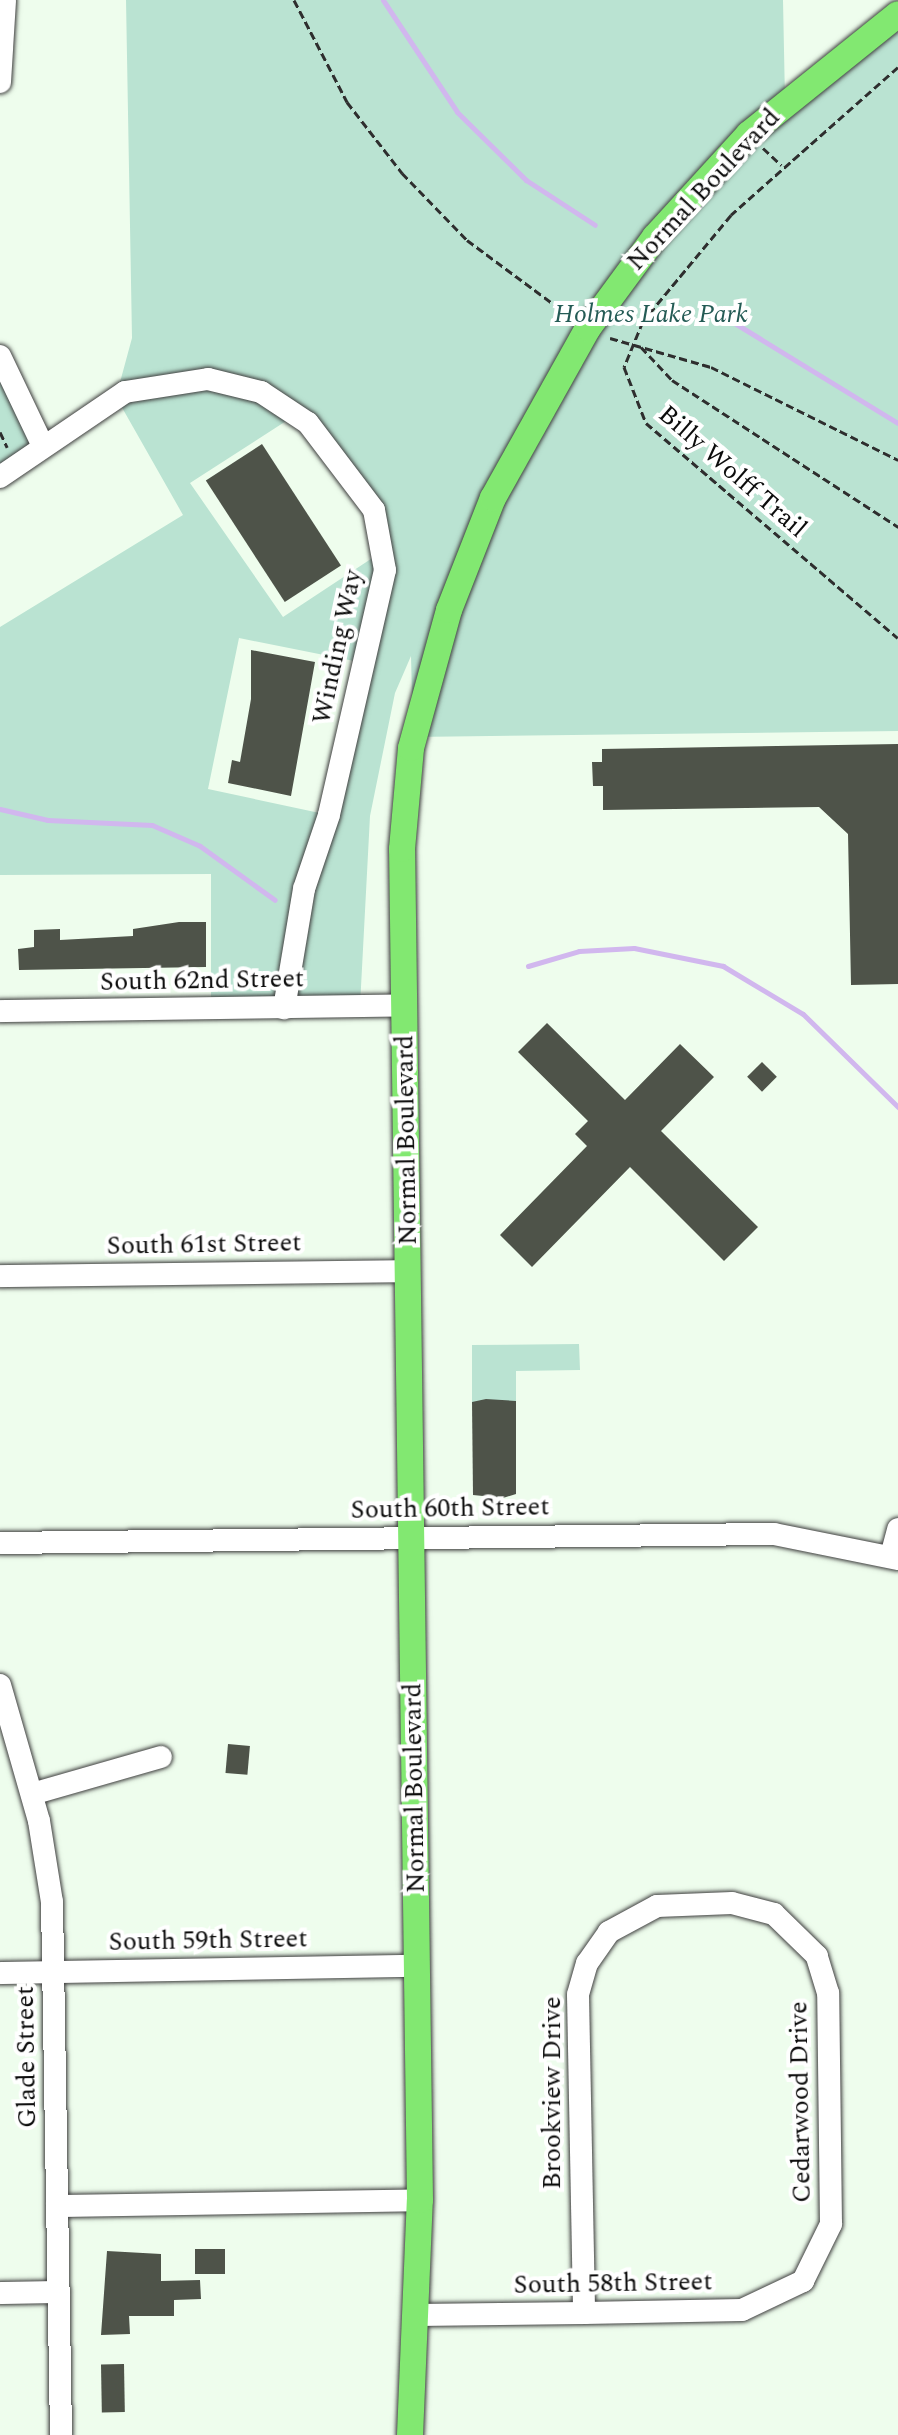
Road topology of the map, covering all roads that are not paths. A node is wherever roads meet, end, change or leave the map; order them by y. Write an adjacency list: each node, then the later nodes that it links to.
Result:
1 (5, 0): 3 (street)
2 (896, 20): 7 (main road, Normal Boulevard)
3 (0, 82)
4 (0, 356): 5 (street)
5 (43, 446): 6 (street, Winding Way); 8 (street, Winding Way)
6 (0, 477)
7 (405, 1005): 8 (street, South 62nd Street); 10 (main road, Normal Boulevard)
8 (284, 1008): 9 (street, South 62nd Street)
9 (0, 1011)
10 (408, 1271): 11 (street, South 61st Street); 13 (main road, Normal Boulevard)
11 (0, 1276)
12 (898, 1529): 15 (street)
13 (411, 1537): 14 (street, South 60th Street); 15 (street, South 60th Street); 20 (main road, Normal Boulevard)
14 (0, 1543)
15 (894, 1557)
16 (0, 1685): 18 (street, Glade Street)
17 (161, 1757): 18 (street)
18 (32, 1794): 21 (street, Glade Street)
19 (701, 1903): 25 (street, Cedarwood Drive); 28 (street, Brookview Drive)
20 (418, 1966): 21 (street, South 59th Street); 23 (main road, Normal Boulevard)
21 (54, 1972): 22 (street, South 59th Street); 24 (street, Glade Street)
22 (0, 1973)
23 (420, 2200): 24 (street); 29 (main road, Normal Boulevard)
24 (57, 2206): 26 (street, Glade Street)
25 (803, 2281): 28 (street, South 58th Street)
26 (59, 2292): 27 (street); 30 (street, Glade Street)
27 (0, 2293)
28 (584, 2313): 29 (street, South 58th Street)
29 (417, 2315): 31 (main road, Normal Boulevard)
30 (61, 2435)
31 (410, 2435)

